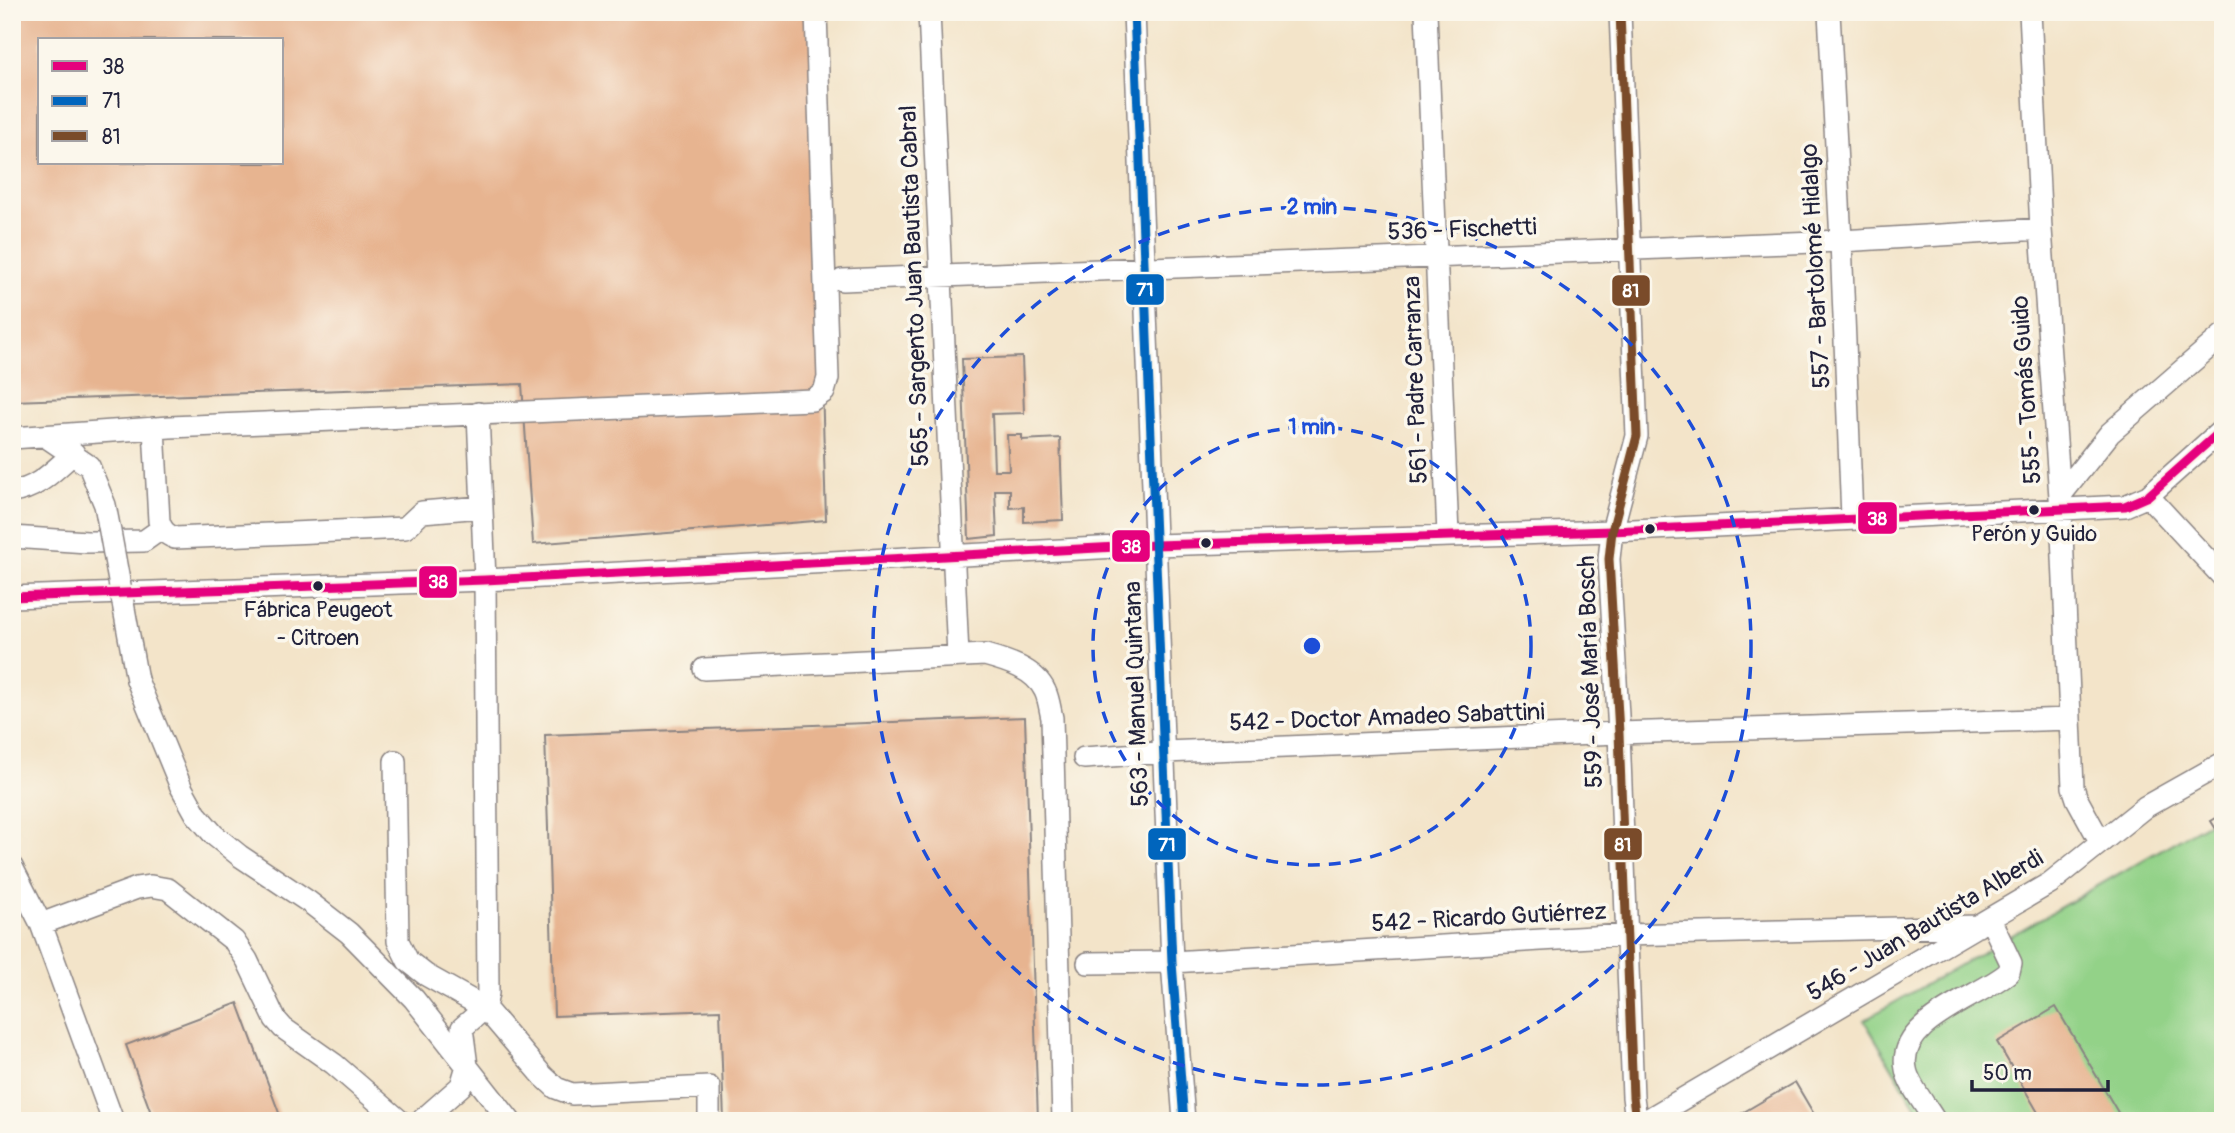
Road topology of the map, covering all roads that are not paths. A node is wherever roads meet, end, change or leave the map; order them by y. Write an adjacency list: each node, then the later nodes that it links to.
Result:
1 (816, 12): 16 (street)
2 (929, 12): 13 (street, 565 - Sargento Juan Bautista Cabral)
3 (1134, 12): 12 (street, 563 - Manuel Quintana)
4 (1426, 12): 11 (street, 561 - Padre Carranza)
5 (1619, 12): 10 (street, 559 - José María Bosch)
6 (1829, 12): 9 (street, 557 - Bartolomé Hidalgo)
7 (2030, 12): 8 (street, 555 - Tomás Guido)
8 (2041, 229): 9 (street, 536 - Fischetti); 24 (street, 555 - Tomás Guido)
9 (1841, 242): 10 (street, 536 - Fischetti); 26 (street, 557 - Bartolomé Hidalgo)
10 (1630, 249): 11 (street, 536 - Fischetti); 28 (street, 559 - José María Bosch)
11 (1436, 256): 12 (street, 536 - Fischetti); 29 (street, 561 - Padre Carranza)
12 (1144, 269): 13 (street, 536 - Fischetti); 31 (street, 563 - Manuel Quintana)
13 (940, 277): 14 (street, 536 - Fischetti); 32 (street, 565 - Sargento Juan Bautista Cabral)
14 (842, 280)
15 (2223, 335): 24 (street)
16 (478, 413): 17 (street); 25 (street)
17 (154, 428): 19 (street); 27 (street)
18 (2223, 429): 23 (street)
19 (45, 436): 20 (street); 21 (street)
20 (12, 438)
21 (74, 453): 22 (street); 52 (street, bridge)
22 (12, 492)
23 (2148, 496): 24 (street); 33 (street)
24 (2060, 503): 26 (street); 38 (street, 555 - Tomás Guido)
25 (482, 508): 27 (street); 34 (street)
26 (1852, 518): 28 (street)
27 (162, 529): 30 (street)
28 (1612, 531): 29 (street); 39 (street, 559 - José María Bosch)
29 (1448, 535): 31 (street)
30 (12, 537)
31 (1155, 545): 32 (street); 40 (street, 563 - Manuel Quintana)
32 (952, 557): 34 (street); 36 (street, 565 - Sargento Juan Bautista Cabral)
33 (2223, 577)
34 (485, 580): 35 (street); 51 (street)
35 (12, 597)
36 (958, 656): 37 (street); 58 (street)
37 (704, 669)
38 (2070, 719): 39 (street, 542 - Doctor Amadeo Sabattini); 44 (street, 555 - Tomás Guido)
39 (1619, 733): 40 (street, 542 - Doctor Amadeo Sabattini); 48 (street, 559 - José María Bosch)
40 (1165, 752): 41 (street, 542 - Doctor Amadeo Sabattini); 49 (street, 563 - Manuel Quintana)
41 (1084, 758)
42 (395, 761): 51 (street)
43 (2223, 763): 44 (street, 546 - Juan Bautista Alberdi)
44 (2100, 841): 46 (street, 546 - Juan Bautista Alberdi)
45 (12, 867): 47 (street)
46 (1984, 922): 48 (street, 542 - Ricardo Gutiérrez); 60 (street, 546 - Juan Bautista Alberdi); 61 (street)
47 (41, 924): 53 (street); 54 (street)
48 (1626, 935): 49 (street, 542 - Ricardo Gutiérrez); 60 (street, 559 - José María Bosch)
49 (1172, 962): 50 (street, 542 - Ricardo Gutiérrez); 59 (street, 563 - Manuel Quintana)
50 (1088, 963)
51 (485, 1008): 52 (street); 57 (street)
52 (467, 1066): 55 (street); 56 (street)
53 (113, 1121)
54 (400, 1121)
55 (421, 1121)
56 (510, 1121)
57 (709, 1121)
58 (1063, 1121)
59 (1184, 1121)
60 (1642, 1121)
61 (1935, 1121)

